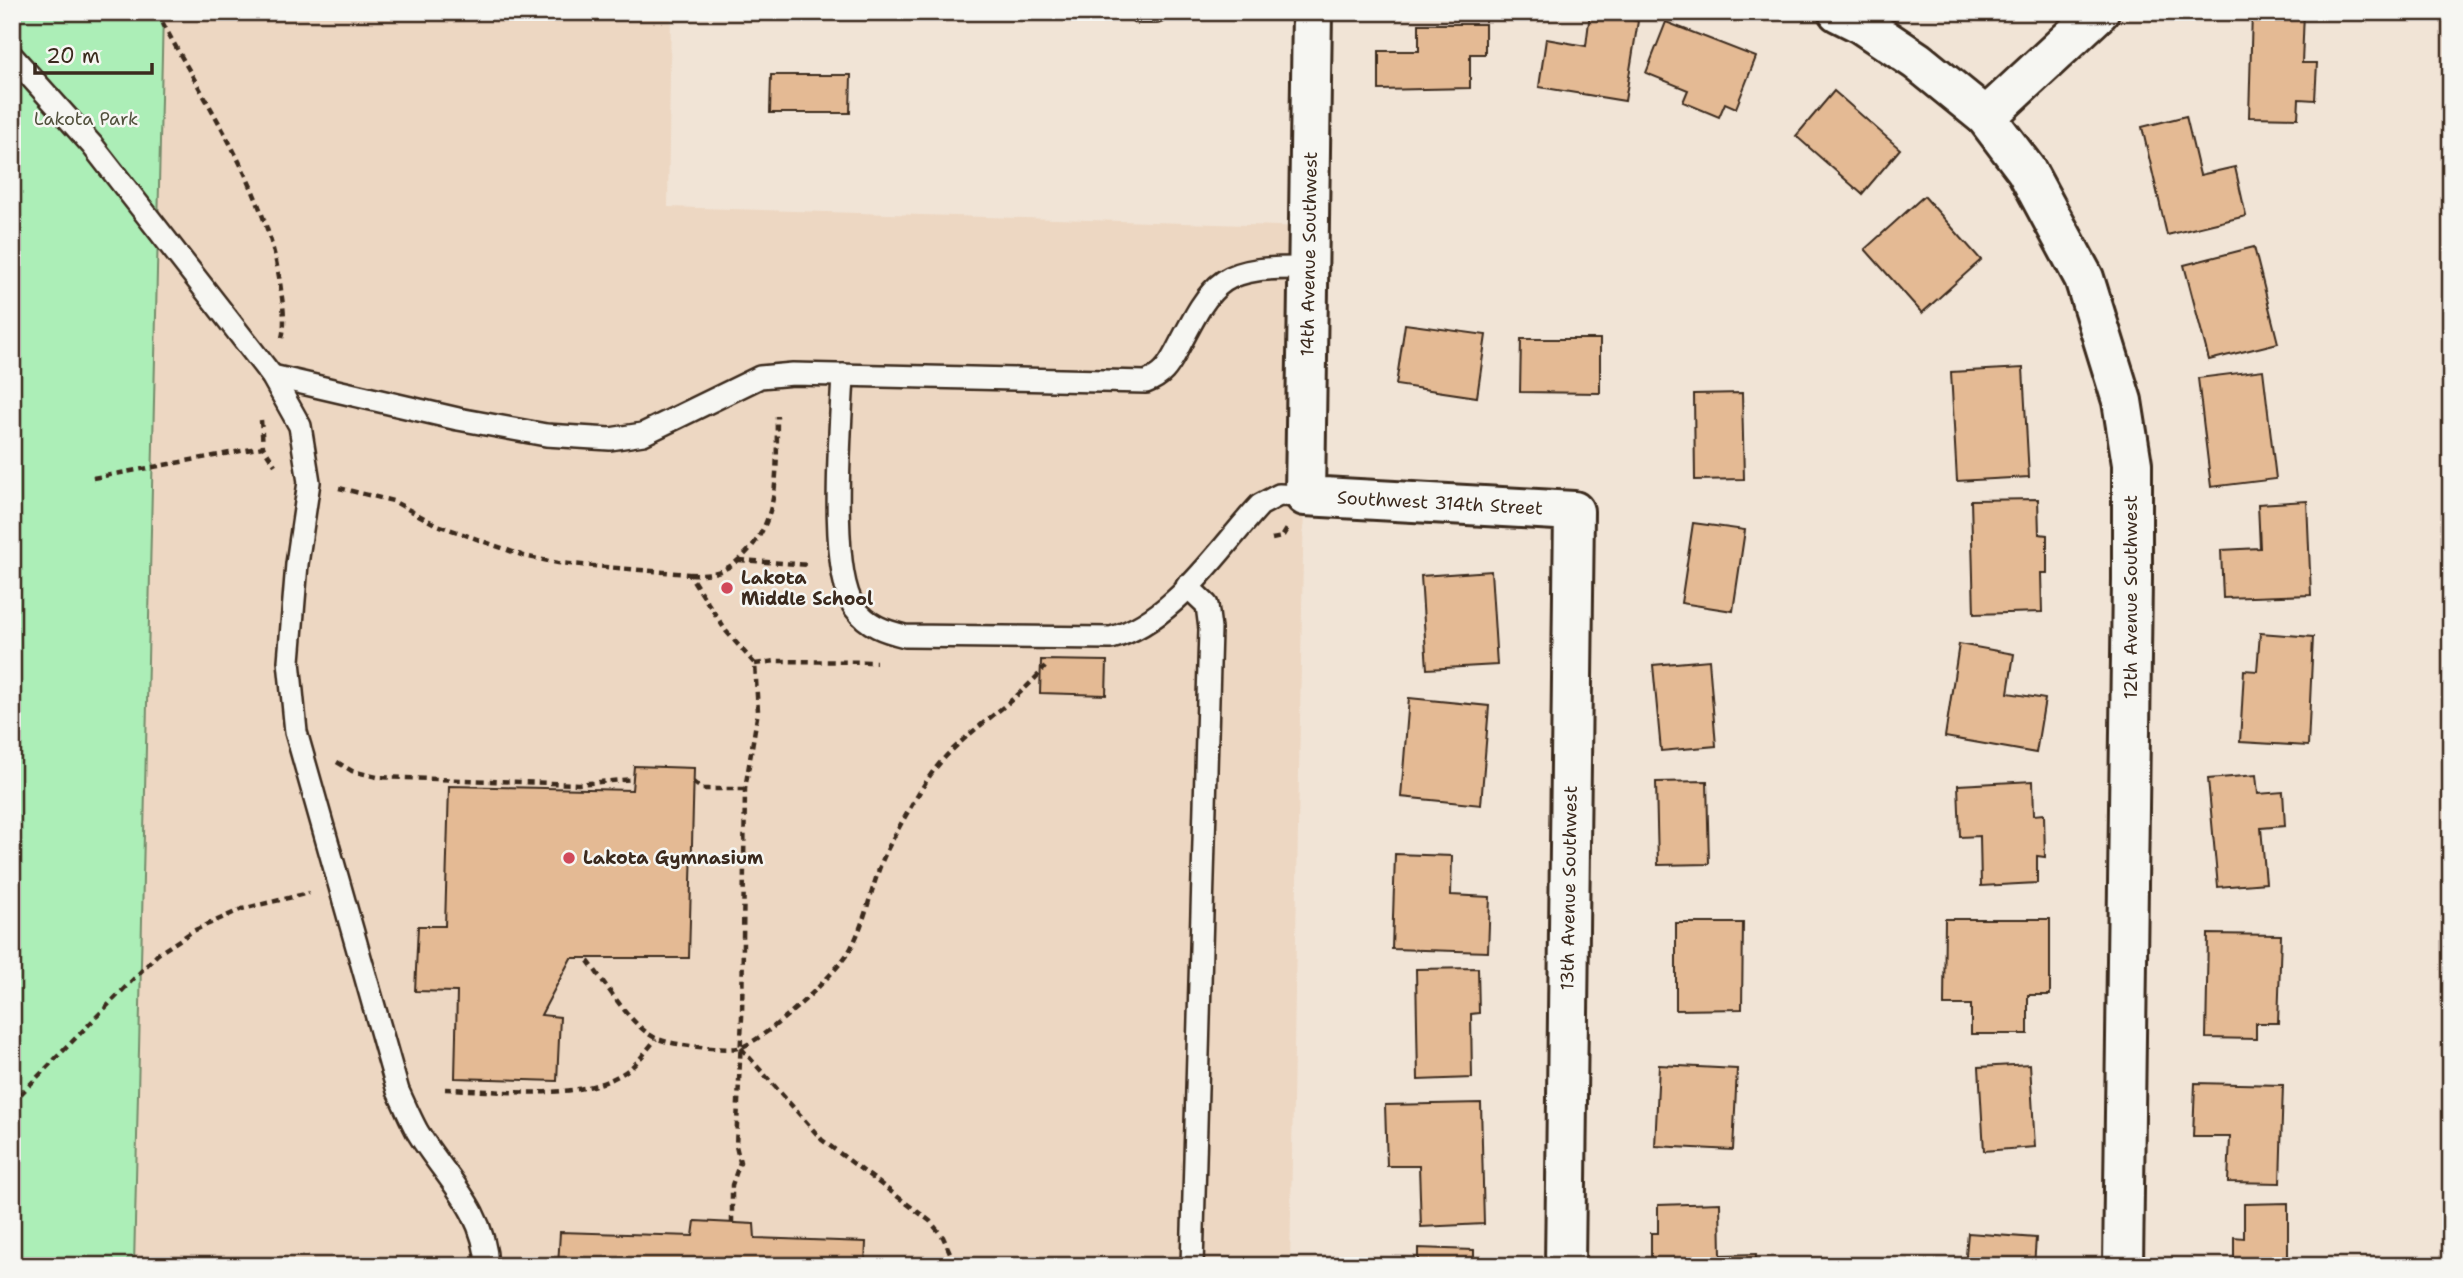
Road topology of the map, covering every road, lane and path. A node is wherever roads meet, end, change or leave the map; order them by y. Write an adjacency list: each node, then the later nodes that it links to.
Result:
1 (157, 12): 11 (path)
2 (1140, 12): 3 (lane)
3 (1156, 12)
4 (1312, 12): 9 (street, 14th Avenue Southwest)
5 (1838, 12): 8 (street, 12th Avenue Southwest)
6 (2099, 12): 8 (street)
7 (12, 56): 11 (lane)
8 (1986, 117): 40 (street, 12th Avenue Southwest)
9 (1308, 268): 10 (lane); 16 (street, 14th Avenue Southwest)
10 (843, 375): 11 (lane); 21 (lane)
11 (272, 376): 13 (path); 15 (lane)
12 (776, 416): 18 (path)
13 (263, 447): 14 (path); 15 (path)
14 (93, 478)
15 (309, 482): 20 (path); 25 (lane)
16 (1306, 496): 17 (street, Southwest 314th Street); 21 (lane)
17 (1574, 511): 39 (street, 13th Avenue Southwest)
18 (738, 560): 19 (path); 20 (path)
19 (811, 573)
20 (689, 574): 28 (path)
21 (1187, 586): 38 (lane)
22 (868, 656): 23 (path)
23 (879, 662)
24 (1048, 663): 32 (path)
25 (296, 732): 26 (path); 29 (lane)
26 (633, 779)
27 (693, 782): 28 (path)
28 (745, 789): 32 (path)
29 (338, 886): 34 (path); 36 (lane)
30 (588, 961): 31 (path)
31 (656, 1039): 32 (path); 33 (path)
32 (741, 1047): 35 (path); 37 (path)
33 (446, 1089)
34 (12, 1103)
35 (732, 1223)
36 (487, 1266)
37 (956, 1266)
38 (1192, 1266)
39 (1565, 1266)
40 (2123, 1266)

